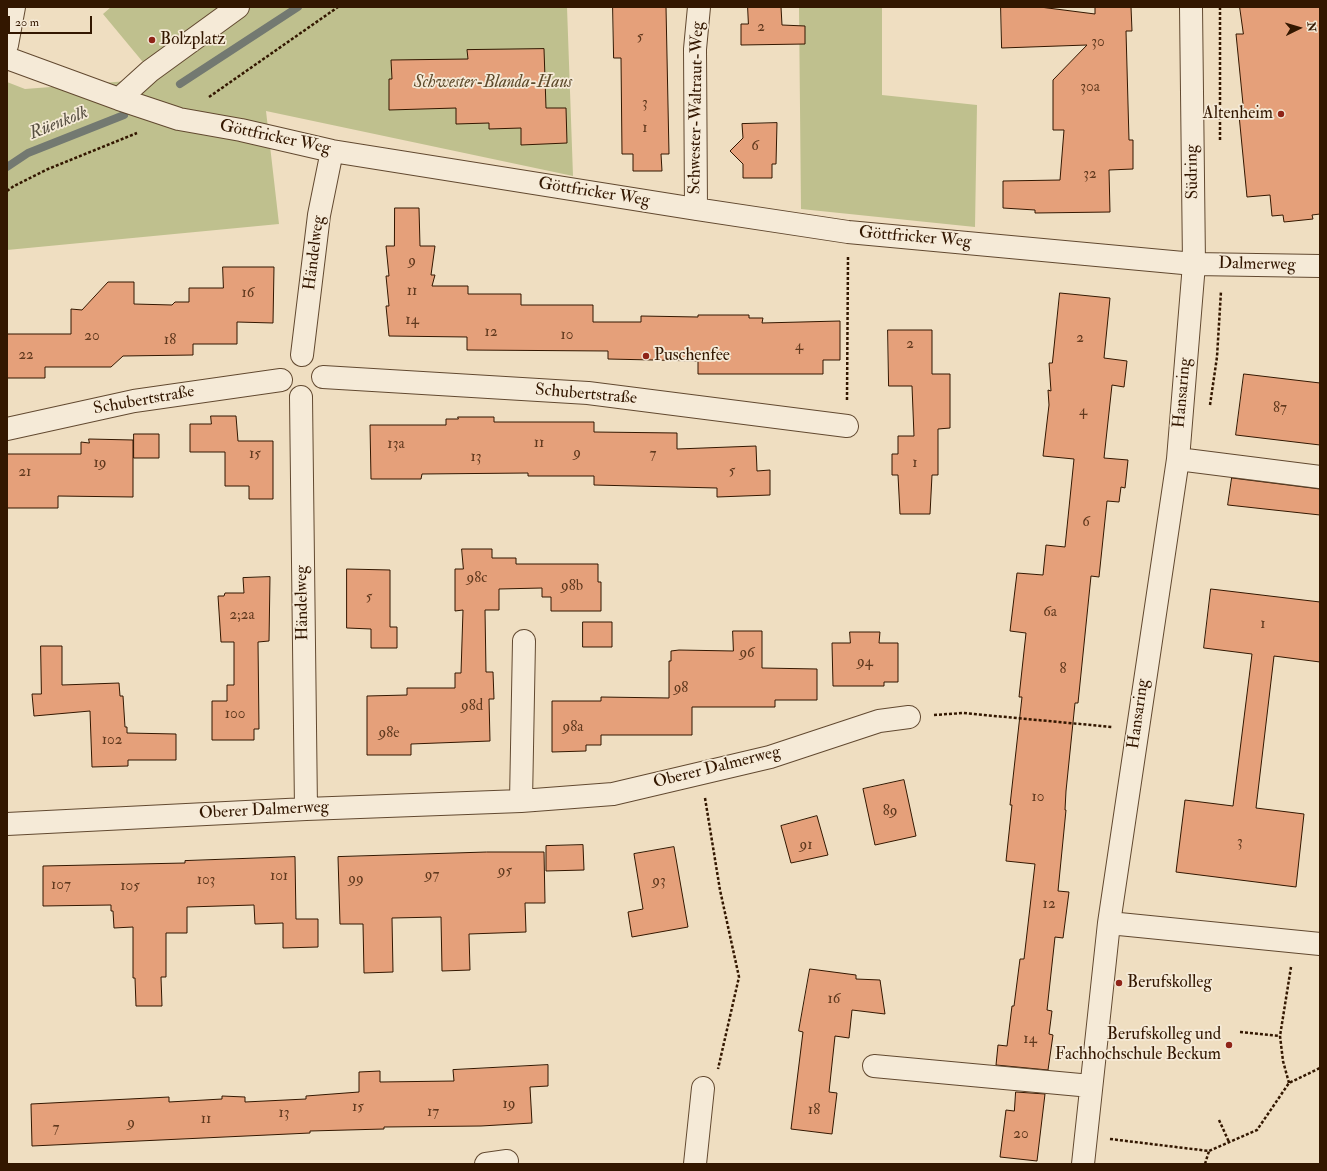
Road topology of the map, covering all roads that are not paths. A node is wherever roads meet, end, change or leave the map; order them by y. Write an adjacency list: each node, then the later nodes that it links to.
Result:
1 (14, 7): 5 (street)
2 (238, 7): 7 (street)
3 (699, 7): 9 (street, Schwester-Waltraut-Weg)
4 (1191, 7): 10 (street, Südring)
5 (7, 45)
6 (7, 58): 7 (street, Göttfricker Weg)
7 (119, 99): 8 (street, Göttfricker Weg)
8 (332, 151): 9 (street, Göttfricker Weg); 12 (street, Händelweg)
9 (696, 209): 10 (street, Göttfricker Weg)
10 (1194, 264): 11 (street, Dalmerweg); 18 (street, Hansaring)
11 (1320, 266)
12 (302, 355): 13 (street); 14 (street)
13 (323, 377): 15 (street); 16 (street, Schubertstraße)
14 (281, 380): 15 (street); 17 (street, Schubertstraße)
15 (301, 397): 23 (street, Händelweg)
16 (847, 426)
17 (7, 429)
18 (1178, 459): 19 (street); 25 (street, Hansaring)
19 (1320, 477)
20 (524, 641): 22 (street)
21 (910, 717): 22 (street, Oberer Dalmerweg)
22 (521, 801): 23 (street, Oberer Dalmerweg)
23 (306, 809): 24 (street, Oberer Dalmerweg)
24 (7, 824)
25 (1109, 924): 26 (street); 28 (street, Hansaring)
26 (1320, 944)
27 (874, 1066): 28 (street)
28 (1091, 1086): 31 (street, Hansaring)
29 (703, 1088): 30 (street)
30 (695, 1164)
31 (1083, 1164)

